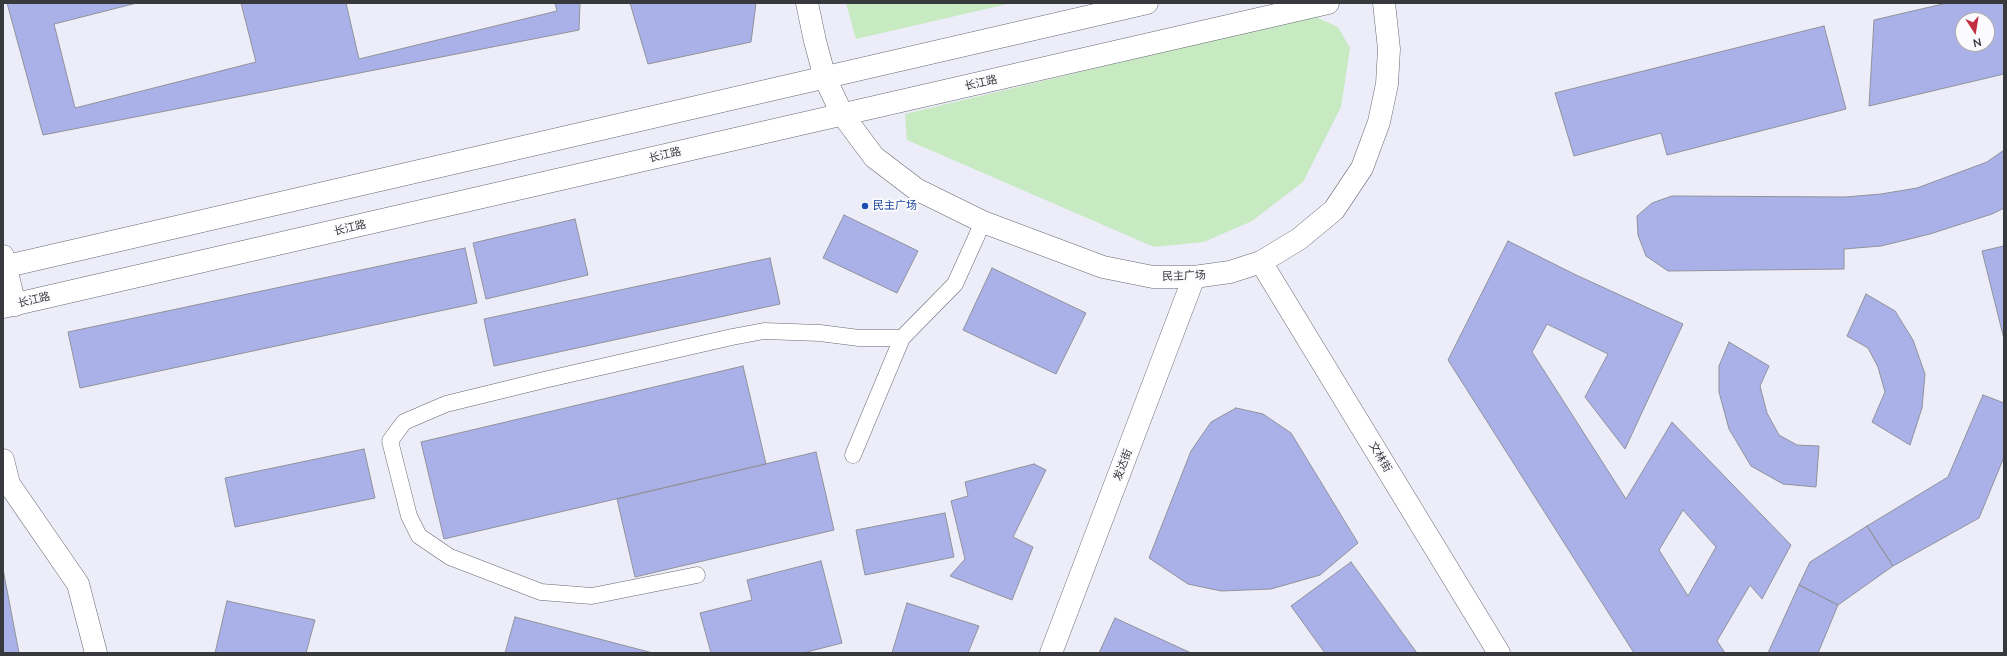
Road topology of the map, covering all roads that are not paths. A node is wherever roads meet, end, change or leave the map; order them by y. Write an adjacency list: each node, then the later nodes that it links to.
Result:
1 (808, 3): 5 (main road, 民主广场)
2 (1147, 3): 5 (main road)
3 (1328, 3): 6 (main road, 长江路)
4 (1384, 3): 8 (main road, 民主广场)
5 (825, 78): 6 (main road, 民主广场); 9 (main road)
6 (842, 114): 7 (main road, 民主广场); 11 (main road, 长江路)
7 (982, 222): 10 (main road, 民主广场); 12 (lane)
8 (1261, 262): 10 (main road, 民主广场); 18 (main road, 文林街)
9 (4, 263): 11 (main road)
10 (1194, 277): 17 (main road, 发达街)
11 (9, 306)
12 (902, 338): 13 (lane); 15 (lane)
13 (853, 455)
14 (3, 460): 16 (main road)
15 (697, 575)
16 (96, 653)
17 (1051, 653)
18 (1499, 653)

